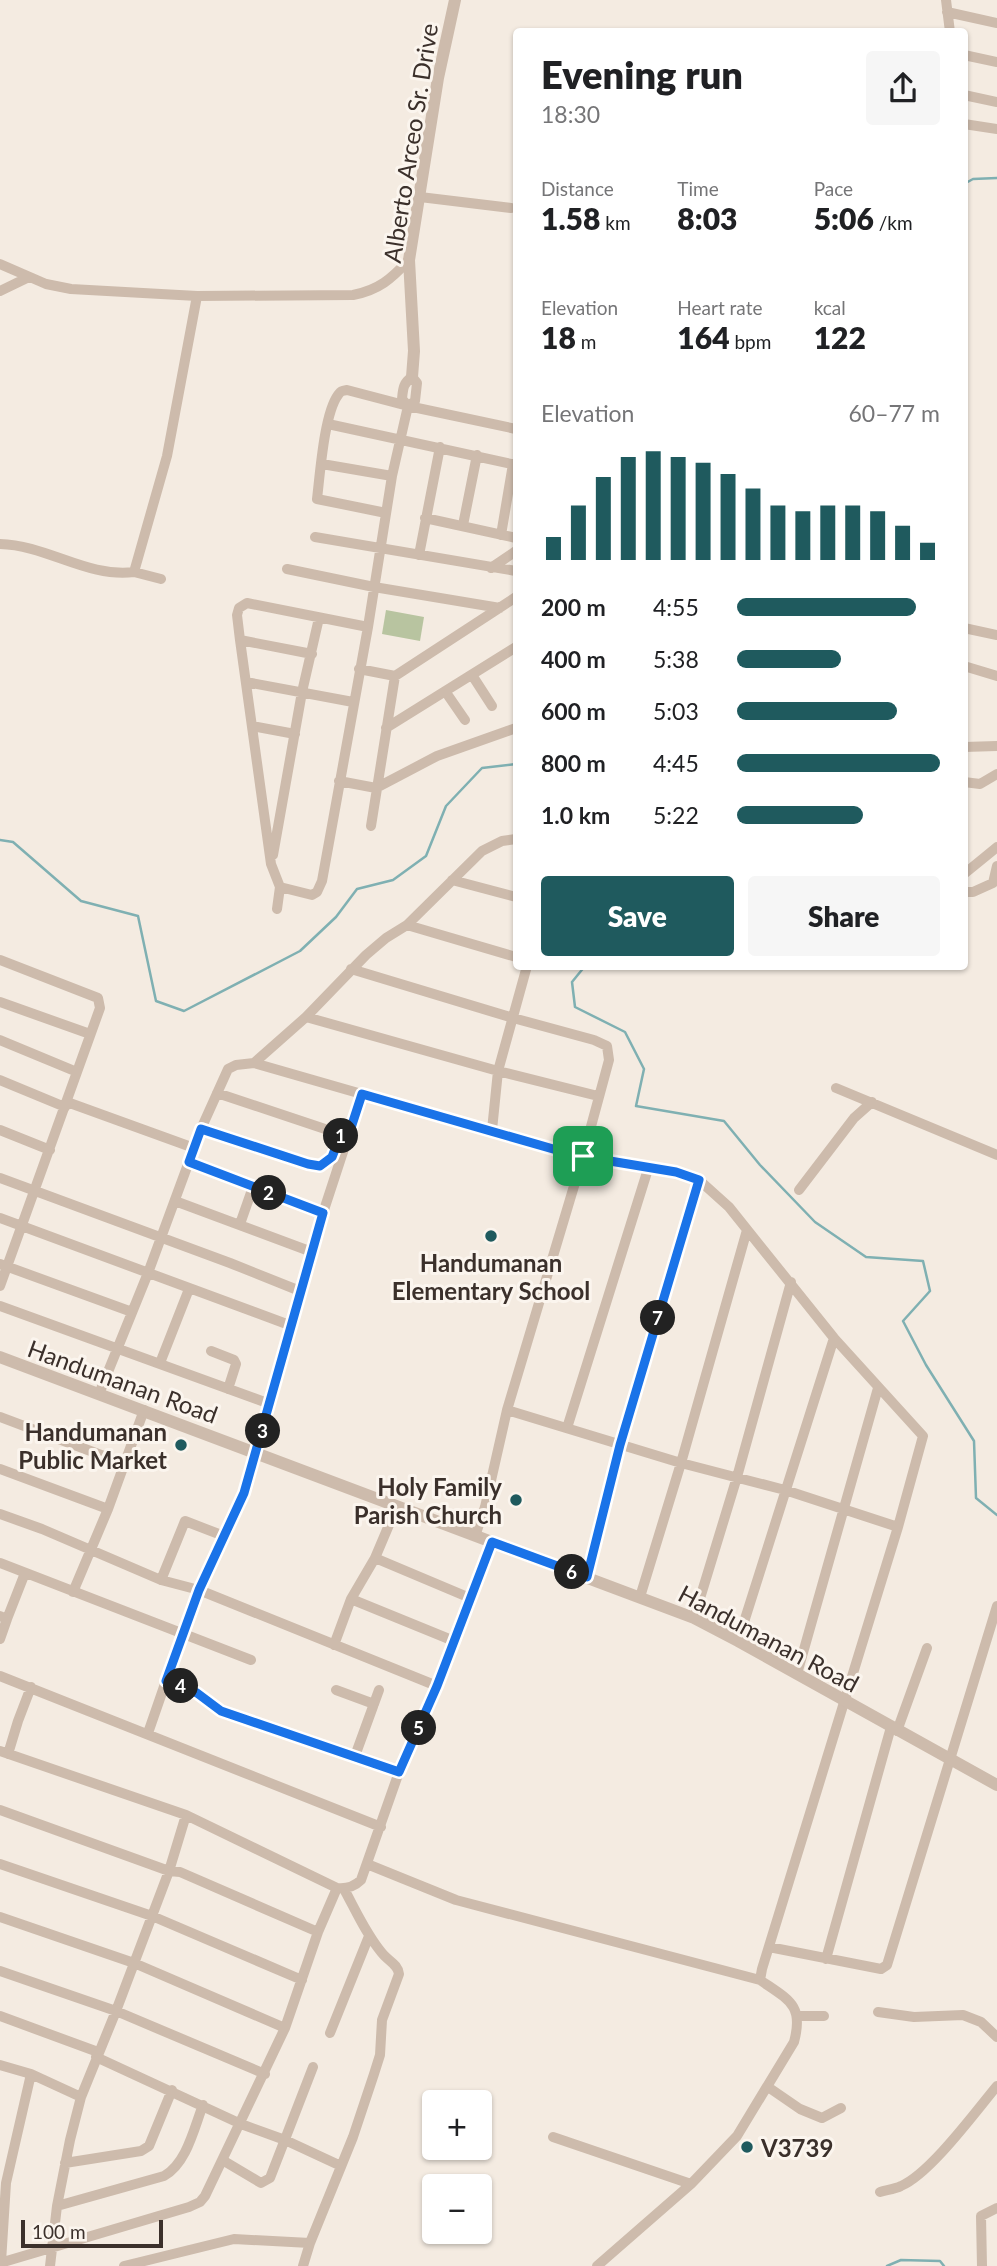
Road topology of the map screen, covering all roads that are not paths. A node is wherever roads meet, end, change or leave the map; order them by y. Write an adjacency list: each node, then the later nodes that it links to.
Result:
1 (456, 0): 12 (street, Alberto Arceo Sr. Drive)
2 (946, 0): 3 (street)
3 (947, 12): 4 (street); 5 (street)
4 (997, 23)
5 (949, 28)
6 (968, 56): 7 (street)
7 (997, 62)
8 (968, 96): 9 (street)
9 (997, 102)
10 (968, 125): 11 (street)
11 (997, 129)
12 (420, 197): 13 (street); 14 (street, Alberto Arceo Sr. Drive)
13 (512, 208)
14 (409, 260): 18 (street); 19 (street, Alberto Arceo Sr. Drive)
15 (0, 264): 16 (street)
16 (29, 277): 17 (street); 18 (street)
17 (0, 291)
18 (197, 296): 43 (street)
19 (412, 377): 20 (street)
20 (408, 406): 21 (street); 22 (street); 23 (street)
21 (328, 424): 23 (street); 26 (street)
22 (513, 428)
23 (402, 438): 24 (street); 29 (street)
24 (440, 447): 25 (street); 31 (street)
25 (477, 455): 27 (street); 32 (street)
26 (322, 464): 29 (street); 30 (street)
27 (513, 464)
28 (513, 474): 33 (street)
29 (392, 476): 30 (street)
30 (386, 513): 37 (street)
31 (425, 518): 32 (street); 39 (street)
32 (463, 525): 33 (street)
33 (501, 535): 35 (street)
34 (315, 537): 37 (street)
35 (513, 537)
36 (0, 544): 43 (street)
37 (380, 547): 39 (street); 45 (street)
38 (513, 553): 40 (street)
39 (419, 555): 40 (street)
40 (491, 568): 42 (street)
41 (287, 569): 45 (street)
42 (513, 571)
43 (134, 572): 44 (street)
44 (161, 579)
45 (374, 587): 47 (street); 49 (street)
46 (513, 599): 47 (street)
47 (500, 608): 58 (street)
48 (319, 618): 49 (street); 52 (street); 54 (street)
49 (368, 627): 56 (street)
50 (968, 629): 51 (street)
51 (997, 635)
52 (240, 640): 54 (street); 60 (street)
53 (513, 653): 57 (street)
54 (312, 654): 62 (street)
55 (968, 667): 59 (street)
56 (359, 669): 58 (street); 63 (street)
57 (472, 675): 61 (street); 64 (street)
58 (395, 676): 67 (street)
59 (997, 676)
60 (246, 682): 62 (street); 66 (street)
61 (445, 691): 65 (street); 67 (street)
62 (302, 692): 63 (street); 69 (street)
63 (353, 702): 73 (street)
64 (492, 706)
65 (465, 720)
66 (252, 726): 69 (street); 79 (street)
67 (386, 728): 75 (street)
68 (513, 729): 75 (street)
69 (295, 734): 79 (street)
70 (997, 746): 71 (street)
71 (968, 747)
72 (997, 774): 74 (street)
73 (339, 781): 75 (street); 83 (street)
74 (968, 782)
75 (376, 788): 76 (street)
76 (371, 826)
77 (513, 839): 82 (street)
78 (997, 848): 81 (street)
79 (271, 864): 83 (street)
80 (997, 866): 84 (street)
81 (968, 871)
82 (452, 880): 85 (street); 87 (street)
83 (280, 887): 86 (street)
84 (968, 892)
85 (513, 896)
86 (277, 909)
87 (407, 925): 88 (street); 90 (street)
88 (513, 956)
89 (0, 960): 95 (street)
90 (351, 969): 93 (street); 94 (street)
91 (526, 970): 94 (street)
92 (0, 1002): 95 (street)
93 (306, 1017): 97 (street); 98 (street)
94 (513, 1018): 98 (street); 104 (street)
95 (90, 1034): 99 (street)
96 (0, 1040): 99 (street)
97 (254, 1063): 102 (street); 103 (street)
98 (498, 1071): 104 (street); 109 (street)
99 (77, 1072): 106 (street)
100 (0, 1080): 106 (street)
101 (836, 1088): 105 (street)
102 (218, 1093): 107 (street); 110 (street)
103 (362, 1094): 109 (street); 110 (street)
104 (598, 1096): 113 (street)
105 (872, 1102): 114 (street); 120 (street)
106 (66, 1104): 111 (street); 112 (street)
107 (201, 1129): 110 (street); 111 (street)
108 (0, 1130): 112 (street)
109 (492, 1130): 113 (street)
110 (345, 1136): 123 (street)
111 (194, 1148): 115 (street)
112 (50, 1150): 121 (street)
113 (583, 1156): 116 (street); 149 (street)
114 (997, 1156)
115 (189, 1162): 119 (street); 122 (street)
116 (648, 1169): 118 (street); 151 (street)
117 (0, 1178): 121 (street)
118 (699, 1180): 127 (street); 152 (street)
119 (253, 1187): 123 (street); 125 (street)
120 (799, 1190)
121 (34, 1192): 126 (street); 128 (street)
122 (175, 1201): 125 (street); 128 (street)
123 (323, 1213): 129 (street)
124 (0, 1218): 126 (street)
125 (240, 1224): 129 (street)
126 (22, 1227): 130 (street); 131 (street)
127 (747, 1230): 132 (street); 155 (street)
128 (161, 1237): 131 (street); 135 (street)
129 (312, 1252): 135 (street)
130 (3, 1265): 133 (street); 137 (street)
131 (148, 1273): 134 (street); 137 (street)
132 (791, 1282): 139 (street); 157 (street)
133 (0, 1286)
134 (189, 1289): 138 (street); 143 (street)
135 (300, 1292): 138 (street)
136 (0, 1306): 140 (street)
137 (132, 1312): 140 (street)
138 (292, 1326): 147 (street)
139 (834, 1338): 144 (street); 158 (street)
140 (118, 1347): 143 (street); 146 (street)
141 (211, 1350): 145 (street)
142 (0, 1357): 146 (street, Handumanan Road)
143 (160, 1363): 145 (street)
144 (878, 1388): 161 (street); 163 (street)
145 (228, 1389): 147 (street)
146 (99, 1394): 148 (street, Handumanan Road)
147 (270, 1404): 153 (street)
148 (144, 1410): 153 (street, Handumanan Road); 154 (street)
149 (507, 1410): 151 (street); 165 (street)
150 (0, 1417): 154 (street)
151 (567, 1428): 152 (street)
152 (620, 1445): 155 (street); 171 (street)
153 (256, 1453): 159 (street, Handumanan Road); 164 (street)
154 (125, 1464): 160 (street)
155 (681, 1464): 157 (street); 175 (street)
156 (0, 1469): 160 (street)
157 (737, 1477): 158 (street); 180 (street)
158 (785, 1490): 161 (street); 183 (street)
159 (397, 1506): 165 (street, Handumanan Road); 168 (street)
160 (108, 1509): 167 (street)
161 (845, 1511): 163 (street); 188 (street)
162 (0, 1514): 167 (street)
163 (898, 1527): 195 (street)
164 (223, 1536): 172 (street); 173 (street)
165 (474, 1536): 166 (street, Handumanan Road)
166 (492, 1542): 171 (street, Handumanan Road); 176 (street)
167 (91, 1550): 172 (street); 174 (street)
168 (375, 1558): 176 (street); 177 (street)
169 (0, 1563): 170 (street)
170 (25, 1573): 174 (street); 179 (street)
171 (587, 1577): 175 (street, Handumanan Road)
172 (161, 1580): 173 (street)
173 (199, 1590): 181 (street); 185 (street)
174 (73, 1592): 181 (street)
175 (640, 1597): 180 (street, Handumanan Road)
176 (470, 1598): 184 (street)
177 (351, 1599): 184 (street); 185 (street)
178 (997, 1606): 201 (street)
179 (4, 1617): 182 (street)
180 (694, 1618): 183 (street, Handumanan Road)
181 (183, 1633): 187 (street); 190 (street)
182 (0, 1639)
183 (738, 1640): 188 (street, Handumanan Road)
184 (454, 1642): 191 (street)
185 (334, 1645): 191 (street)
186 (927, 1648): 197 (street)
187 (251, 1660)
188 (797, 1674): 195 (street, Handumanan Road)
189 (0, 1676): 192 (street)
190 (166, 1681): 198 (street); 200 (street)
191 (437, 1686): 202 (street)
192 (31, 1688): 198 (street); 199 (street)
193 (336, 1690): 196 (street)
194 (379, 1690): 196 (street)
195 (845, 1701): 197 (street, Handumanan Road); 215 (street)
196 (374, 1704): 200 (street)
197 (894, 1729): 201 (street, Handumanan Road); 216 (street)
198 (148, 1733): 206 (street)
199 (4, 1753): 205 (street)
200 (355, 1756): 202 (street)
201 (950, 1759): 203 (street, Handumanan Road); 216 (street)
202 (399, 1772): 206 (street)
203 (997, 1785)
204 (0, 1810): 209 (street)
205 (186, 1815): 209 (street); 210 (street)
206 (381, 1826): 208 (street)
207 (0, 1864): 211 (street)
208 (367, 1864): 210 (street); 220 (street)
209 (169, 1871): 211 (street); 213 (street)
210 (341, 1889): 213 (street); 214 (street)
211 (152, 1916): 217 (street); 219 (street)
212 (0, 1917): 217 (street)
213 (318, 1932): 219 (street)
214 (369, 1936): 227 (street); 245 (street)
215 (769, 1947): 216 (street); 220 (street)
216 (826, 1959)
217 (134, 1963): 221 (street); 226 (street)
218 (0, 1971): 221 (street)
219 (302, 1980): 226 (street)
220 (760, 1980): 224 (street)
221 (116, 2011): 229 (street); 233 (street)
222 (878, 2012): 228 (street)
223 (0, 2016): 229 (street)
224 (799, 2016): 225 (street); 235 (street)
225 (824, 2016)
226 (285, 2028): 233 (street)
227 (330, 2033)
228 (997, 2037)
229 (97, 2054): 236 (street); 237 (street)
230 (0, 2065): 232 (street)
231 (313, 2067): 242 (street)
232 (31, 2074): 237 (street); 252 (street)
233 (265, 2074): 240 (street)
234 (997, 2086): 247 (street)
235 (768, 2087): 239 (street); 246 (street)
236 (172, 2090): 238 (street); 244 (street)
237 (81, 2097): 244 (street)
238 (203, 2105): 240 (street); 248 (street)
239 (841, 2108)
240 (241, 2124): 242 (street); 243 (street)
241 (553, 2137): 246 (street)
242 (285, 2140): 243 (street); 245 (street)
243 (223, 2161): 251 (street)
244 (65, 2164): 248 (street)
245 (341, 2165): 250 (street)
246 (691, 2184): 256 (street)
247 (880, 2192)
248 (57, 2206): 251 (street)
249 (997, 2208): 257 (street)
250 (310, 2243): 254 (street); 255 (street)
251 (50, 2246): 252 (street); 253 (street)
252 (0, 2262)
253 (50, 2266)
254 (124, 2266)
255 (303, 2266)
256 (597, 2266)
257 (982, 2266)

